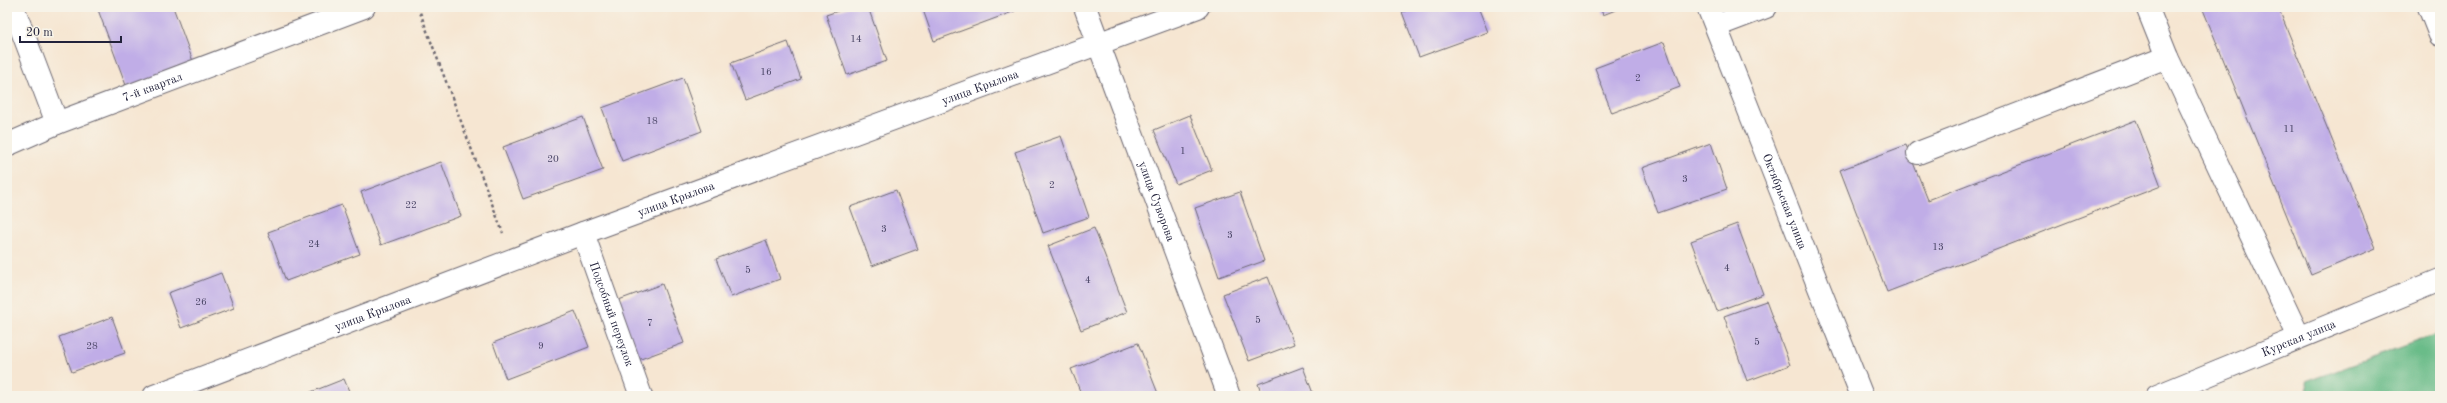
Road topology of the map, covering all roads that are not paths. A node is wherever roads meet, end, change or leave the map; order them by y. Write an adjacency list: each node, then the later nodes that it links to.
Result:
1 (13, 7): 12 (street)
2 (364, 7): 12 (street, 7-й квартал)
3 (1085, 7): 10 (street, улица Суворова)
4 (1198, 7): 10 (street, улица Крылова)
5 (1766, 7): 8 (street)
6 (2148, 7): 11 (street)
7 (2429, 7): 9 (street)
8 (1712, 16): 21 (street, Октябрьская улица)
9 (2440, 35)
10 (1100, 44): 15 (street, улица Крылова); 20 (street, улица Суворова)
11 (2168, 57): 14 (street); 17 (street)
12 (57, 122): 13 (street, 7-й квартал)
13 (7, 145)
14 (1918, 153)
15 (583, 232): 18 (street, улица Крылова); 19 (street, Подсобный переулок)
16 (2440, 280): 17 (street, Курская улица)
17 (2299, 337): 22 (street, Курская улица)
18 (154, 396)
19 (641, 396)
20 (1230, 396)
21 (1862, 396)
22 (2157, 396)

